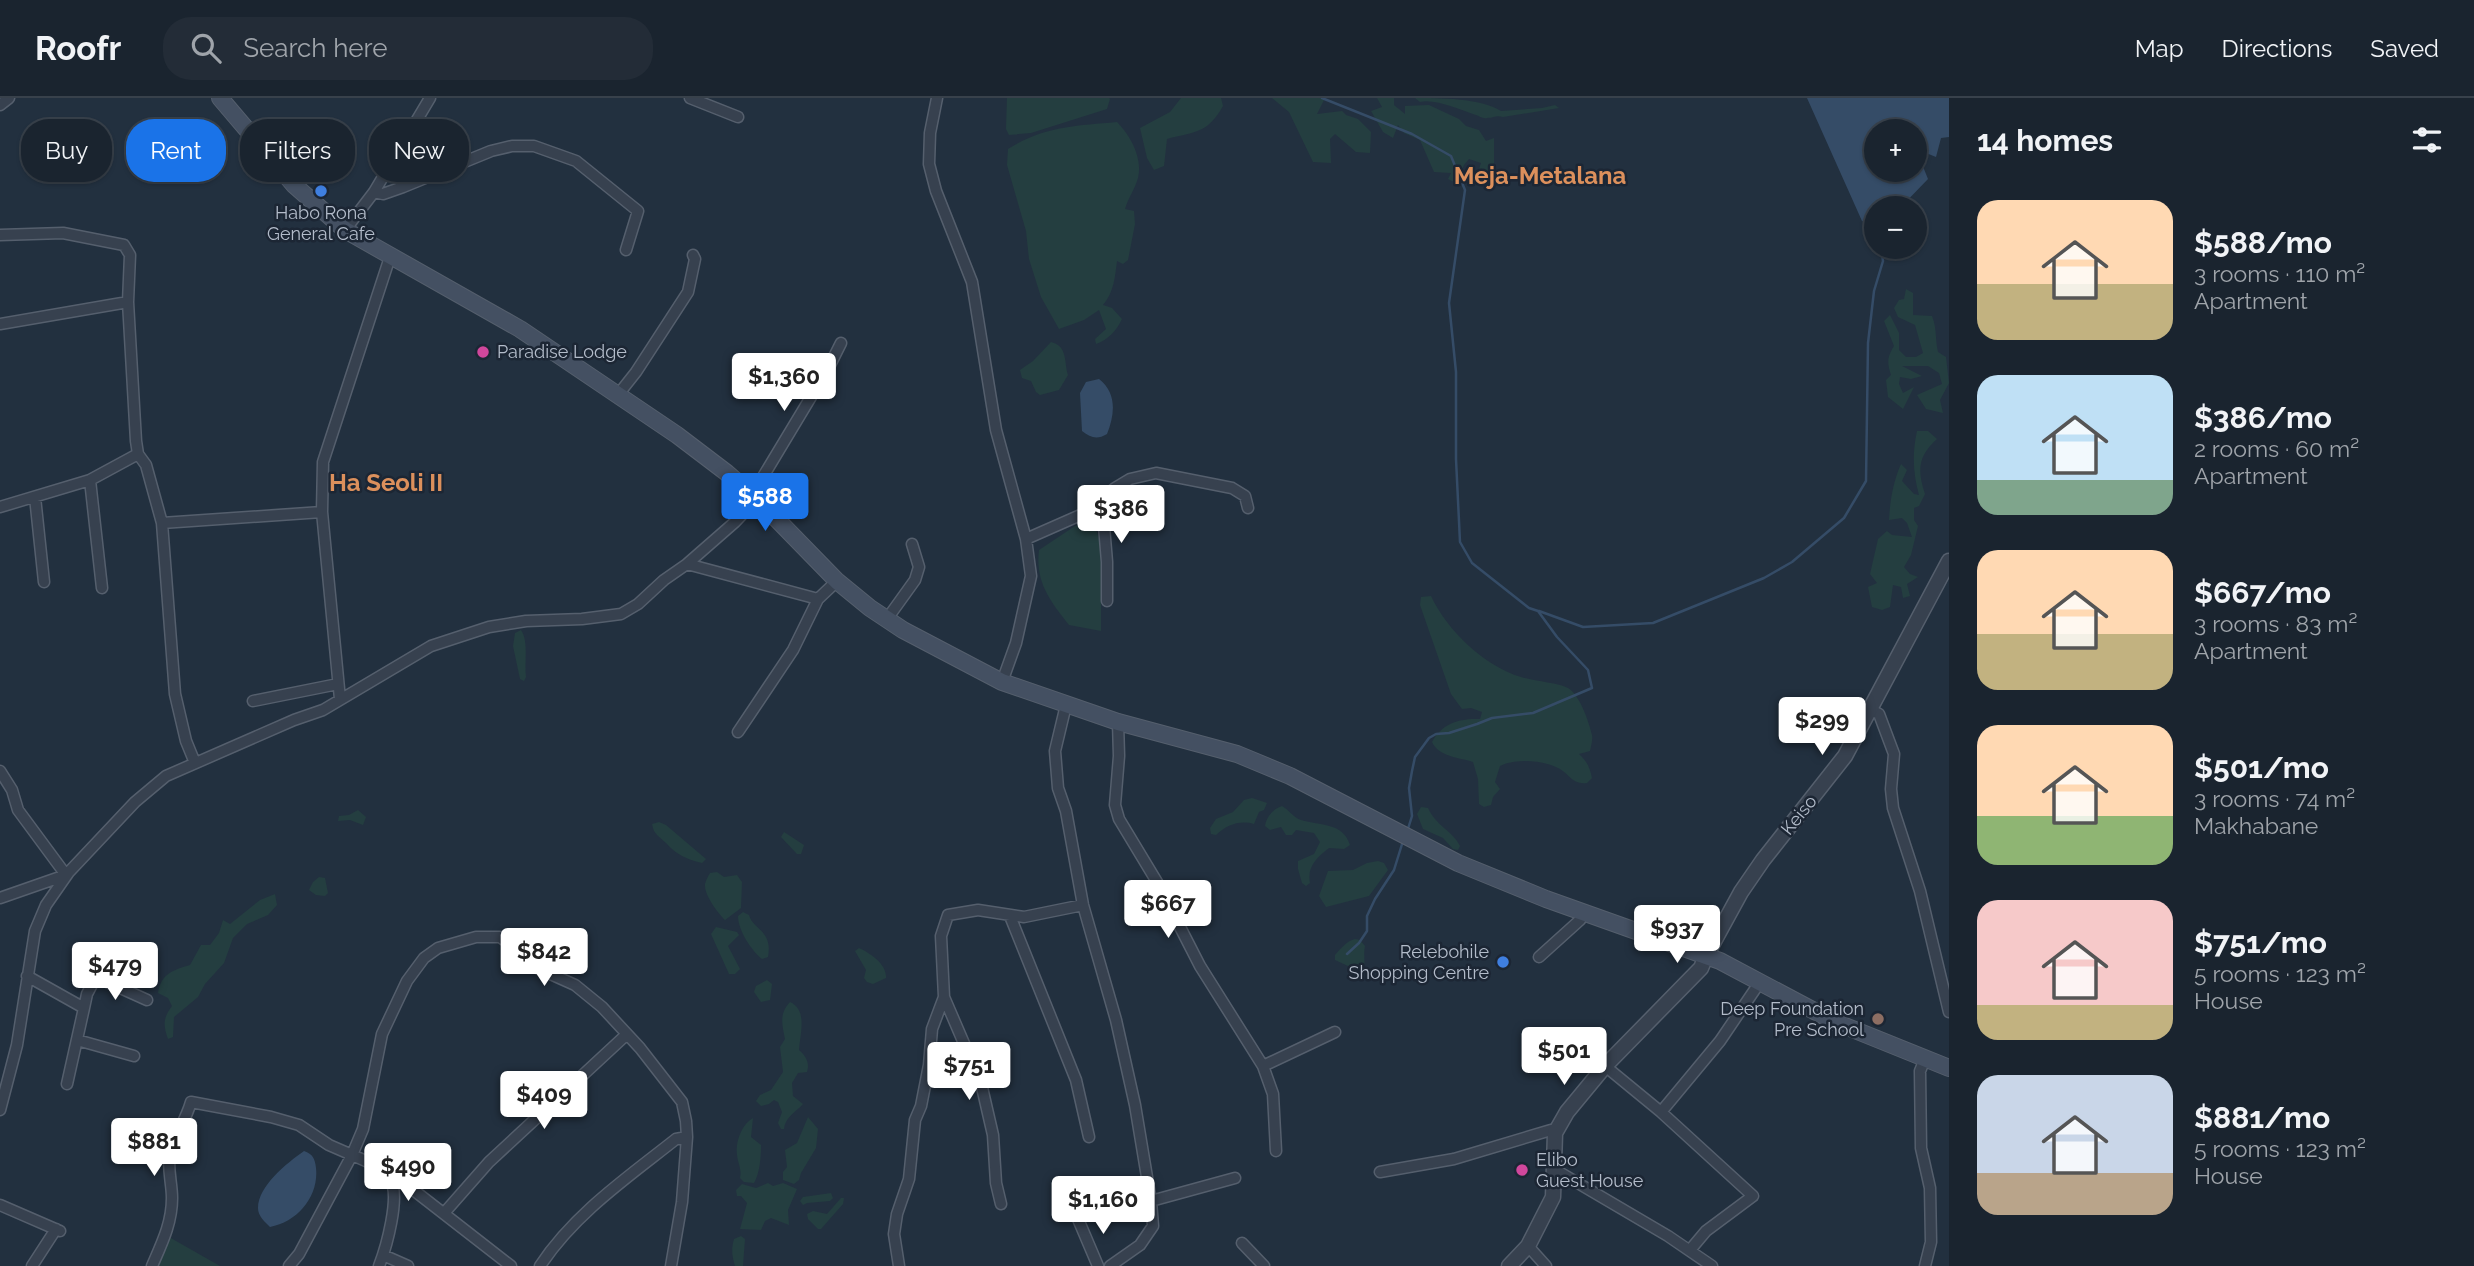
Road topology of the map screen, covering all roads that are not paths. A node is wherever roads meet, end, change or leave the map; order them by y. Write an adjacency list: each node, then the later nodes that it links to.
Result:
1 (9, 98): 6 (street)
2 (220, 98): 9 (main road)
3 (430, 98): 8 (street)
4 (690, 98): 7 (street)
5 (937, 98): 27 (street)
6 (0, 105)
7 (738, 117)
8 (374, 192): 9 (street); 11 (street)
9 (345, 230): 13 (main road)
10 (0, 235): 14 (street)
11 (626, 250)
12 (693, 255): 17 (street)
13 (390, 257): 17 (main road); 24 (street)
14 (128, 302): 15 (street); 18 (street)
15 (0, 324)
16 (841, 343): 21 (street)
17 (617, 396): 21 (main road)
18 (138, 454): 19 (street); 26 (street)
19 (90, 480): 20 (street); 33 (street)
20 (35, 497): 22 (street); 32 (street)
21 (754, 497): 30 (street); 31 (main road)
22 (0, 507)
23 (1248, 508): 25 (street)
24 (322, 512): 26 (street); 38 (street)
25 (1085, 513): 27 (street); 35 (street)
26 (162, 523): 45 (street)
27 (1026, 539): 37 (street)
28 (912, 544): 36 (street)
29 (1949, 561): 42 (street, Keiso)
30 (687, 564): 34 (street); 39 (street)
31 (837, 581): 34 (street); 36 (main road)
32 (44, 582)
33 (102, 587)
34 (818, 599): 44 (street)
35 (1107, 601)
36 (887, 620): 37 (main road)
37 (1002, 682): 41 (main road)
38 (338, 684): 39 (street); 40 (street)
39 (340, 699): 45 (street)
40 (253, 701)
41 (1066, 705): 43 (main road); 49 (street)
42 (1869, 709): 52 (street, Keiso); 59 (street)
43 (1118, 722): 50 (main road); 65 (street)
44 (738, 732)
45 (195, 763): 47 (street)
46 (0, 771): 47 (street)
47 (66, 875): 48 (street); 54 (street)
48 (0, 898)
49 (1083, 905): 51 (street); 80 (street)
50 (1584, 912): 52 (main road); 53 (street)
51 (1010, 916): 56 (street); 73 (street)
52 (1706, 956): 55 (main road); 66 (street, Keiso)
53 (1539, 957)
54 (27, 976): 58 (street); 69 (street)
55 (1760, 982): 64 (main road); 70 (street)
56 (943, 997): 81 (street); 97 (street)
57 (147, 1000): 58 (street)
58 (84, 1008): 62 (street)
59 (1949, 1012)
60 (1335, 1032): 65 (street)
61 (626, 1034): 72 (street); 75 (street); 83 (street)
62 (77, 1040): 63 (street); 68 (street)
63 (134, 1056)
64 (1925, 1059): 67 (main road); 104 (street)
65 (1263, 1066): 74 (street)
66 (1605, 1066): 70 (street); 71 (street, Keiso)
67 (1949, 1068)
68 (67, 1084)
69 (0, 1110)
70 (1661, 1112): 87 (street)
71 (1555, 1133): 76 (street); 77 (street)
72 (687, 1137): 95 (street); 96 (street)
73 (1089, 1137)
74 (1276, 1151)
75 (352, 1155): 79 (street); 90 (street); 91 (street)
76 (1554, 1169): 86 (street); 87 (street)
77 (1380, 1172)
78 (1235, 1178): 80 (street)
79 (392, 1182): 83 (street); 88 (street)
80 (1151, 1201): 99 (street)
81 (1001, 1204)
82 (0, 1205): 89 (street)
83 (444, 1212): 94 (street)
84 (1079, 1219): 98 (street)
85 (1242, 1243): 100 (street)
86 (1528, 1245): 101 (street); 102 (street)
87 (1690, 1250): 103 (street)
88 (383, 1255): 92 (street); 93 (street)
89 (32, 1266)
90 (152, 1266)
91 (289, 1266)
92 (379, 1266)
93 (408, 1266)
94 (512, 1266)
95 (540, 1266)
96 (671, 1266)
97 (899, 1266)
98 (1098, 1266)
99 (1110, 1266)
100 (1264, 1266)
101 (1509, 1266)
102 (1546, 1266)
103 (1712, 1266)
104 (1925, 1266)

